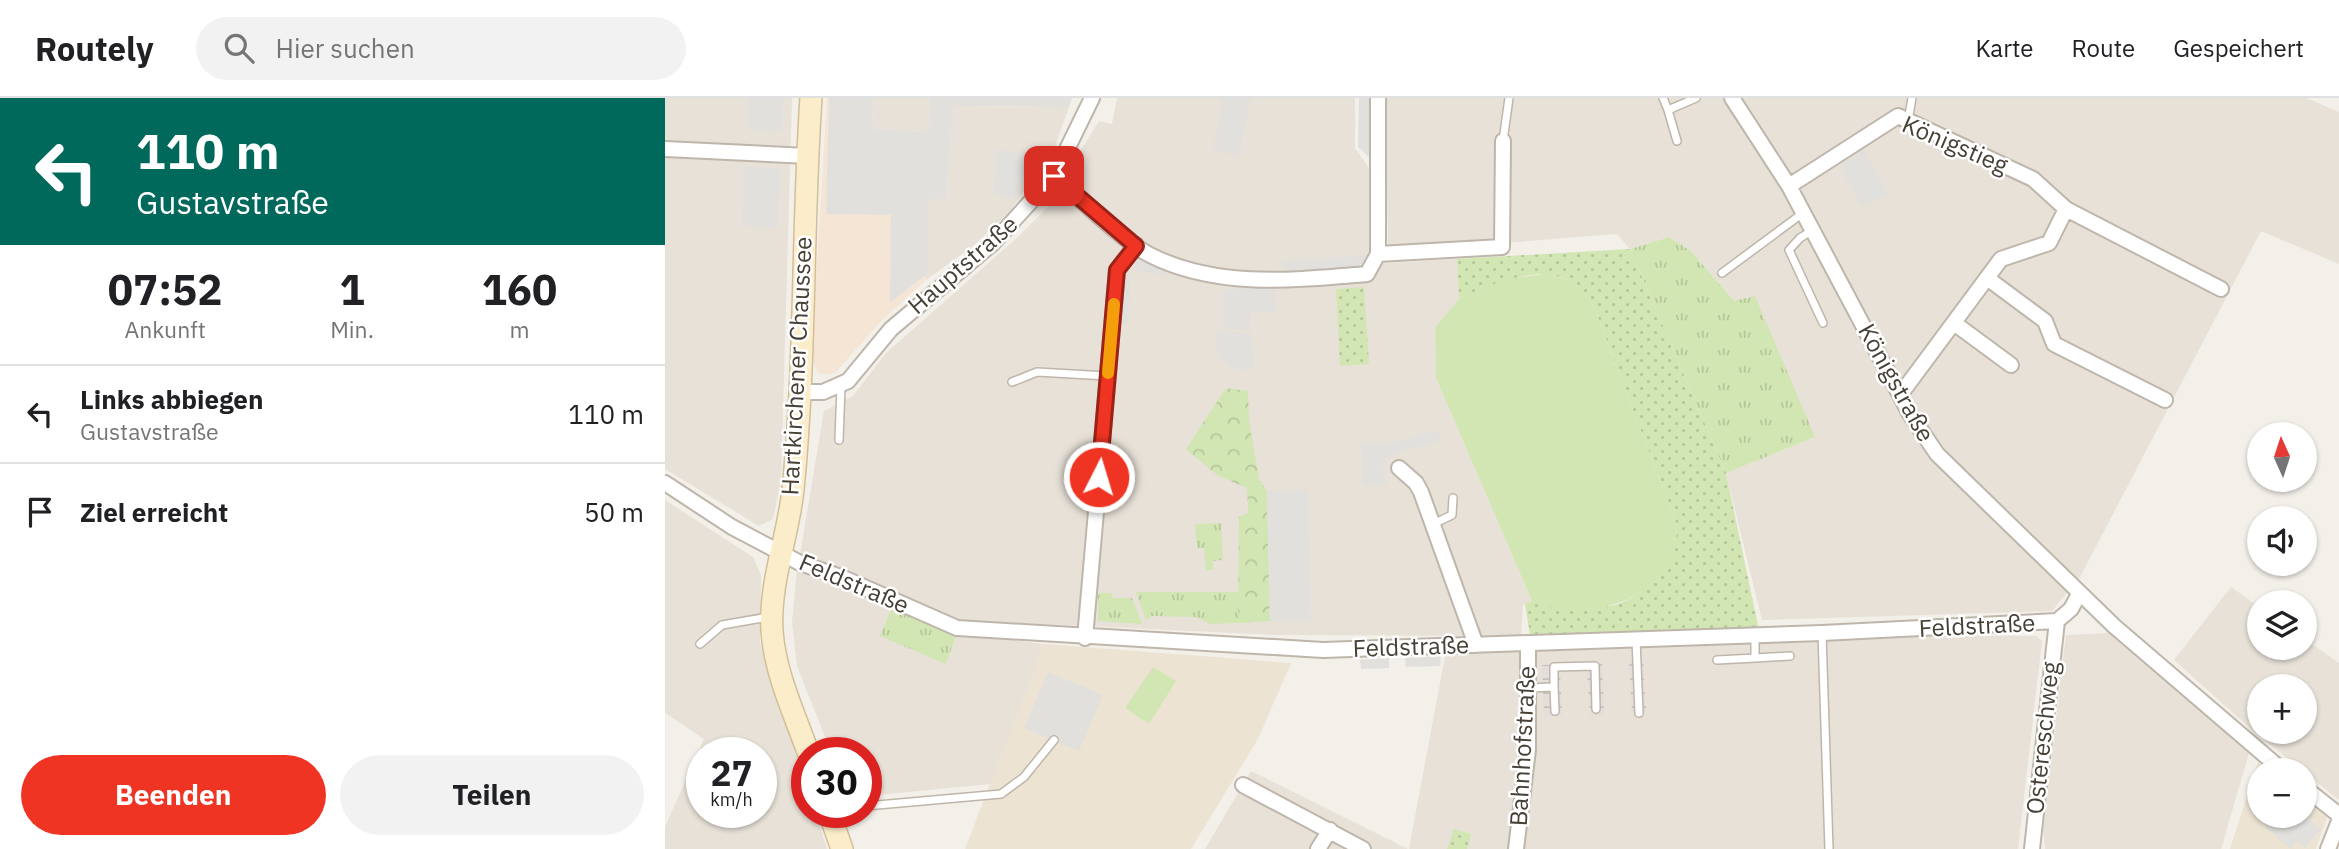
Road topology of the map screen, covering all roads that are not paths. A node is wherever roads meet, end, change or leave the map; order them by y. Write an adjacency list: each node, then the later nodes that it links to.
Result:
1 (811, 98): 14 (main road, Hartkirchener Chaussee)
2 (1092, 98): 15 (street, Hauptstraße)
3 (1378, 98): 21 (street)
4 (1509, 98): 11 (lane)
5 (1663, 98): 9 (lane)
6 (1696, 98): 9 (lane)
7 (1732, 98): 16 (street, Königstraße)
8 (1912, 98): 10 (lane)
9 (1668, 110): 12 (lane)
10 (1908, 121): 16 (street, Königstieg); 17 (street, Königstieg)
11 (1503, 141): 21 (street)
12 (1677, 141)
13 (665, 149): 14 (street)
14 (808, 156): 31 (main road, Hartkirchener Chaussee)
15 (1054, 176): 20 (street); 30 (street, Hauptstraße)
16 (1789, 186): 18 (street, Königstraße)
17 (2066, 209): 23 (street); 24 (street, Königstieg)
18 (1804, 213): 19 (street, Königstraße); 22 (lane)
19 (1813, 230): 25 (lane); 32 (street, Königstraße)
20 (1136, 246): 21 (street); 28 (street)
21 (1378, 254)
22 (1722, 273)
23 (1987, 278): 26 (street); 33 (street)
24 (2221, 289)
25 (1823, 323)
26 (1954, 323): 27 (street); 32 (street)
27 (2011, 365)
28 (1108, 377): 29 (lane); 45 (street)
29 (1012, 382)
30 (841, 386): 31 (street); 34 (lane)
31 (800, 393): 39 (main road, Hartkirchener Chaussee)
32 (1900, 395): 40 (street, Königstraße)
33 (2165, 400)
34 (839, 440)
35 (1399, 468): 38 (street)
36 (665, 483): 39 (street, Feldstraße)
37 (1453, 498): 38 (lane)
38 (1433, 525): 49 (street)
39 (787, 555): 41 (main road, Hartkirchener Chaussee); 45 (street, Feldstraße)
40 (2079, 594): 42 (street); 60 (street, Königstraße)
41 (772, 616): 48 (lane); 58 (main road, Hartkirchener Chaussee)
42 (2057, 621): 43 (street, Feldstraße); 72 (street, Ostereschweg)
43 (1822, 633): 44 (street, Feldstraße); 71 (lane)
44 (1755, 635): 46 (street, Feldstraße); 51 (lane)
45 (1085, 638): 49 (street, Feldstraße)
46 (1636, 639): 47 (street, Feldstraße); 57 (lane)
47 (1528, 643): 49 (street, Feldstraße); 54 (street, Bahnhofstraße)
48 (700, 644)
49 (1476, 645)
50 (1790, 656): 51 (lane)
51 (1755, 658): 52 (lane)
52 (1717, 660)
53 (1554, 687): 54 (lane); 55 (lane); 56 (lane)
54 (1528, 688): 70 (street, Bahnhofstraße)
55 (1596, 709)
56 (1555, 711)
57 (1639, 713)
58 (803, 737)
59 (1054, 740): 63 (lane)
60 (2268, 758)
61 (1243, 785): 66 (street)
62 (2317, 799): 64 (street)
63 (882, 805)
64 (2339, 818): 73 (street)
65 (835, 828): 67 (main road)
66 (1330, 830): 68 (street); 69 (street)
67 (842, 849)
68 (1318, 849)
69 (1363, 849)
70 (1516, 849)
71 (1829, 849)
72 (2032, 849)
73 (2328, 849)

